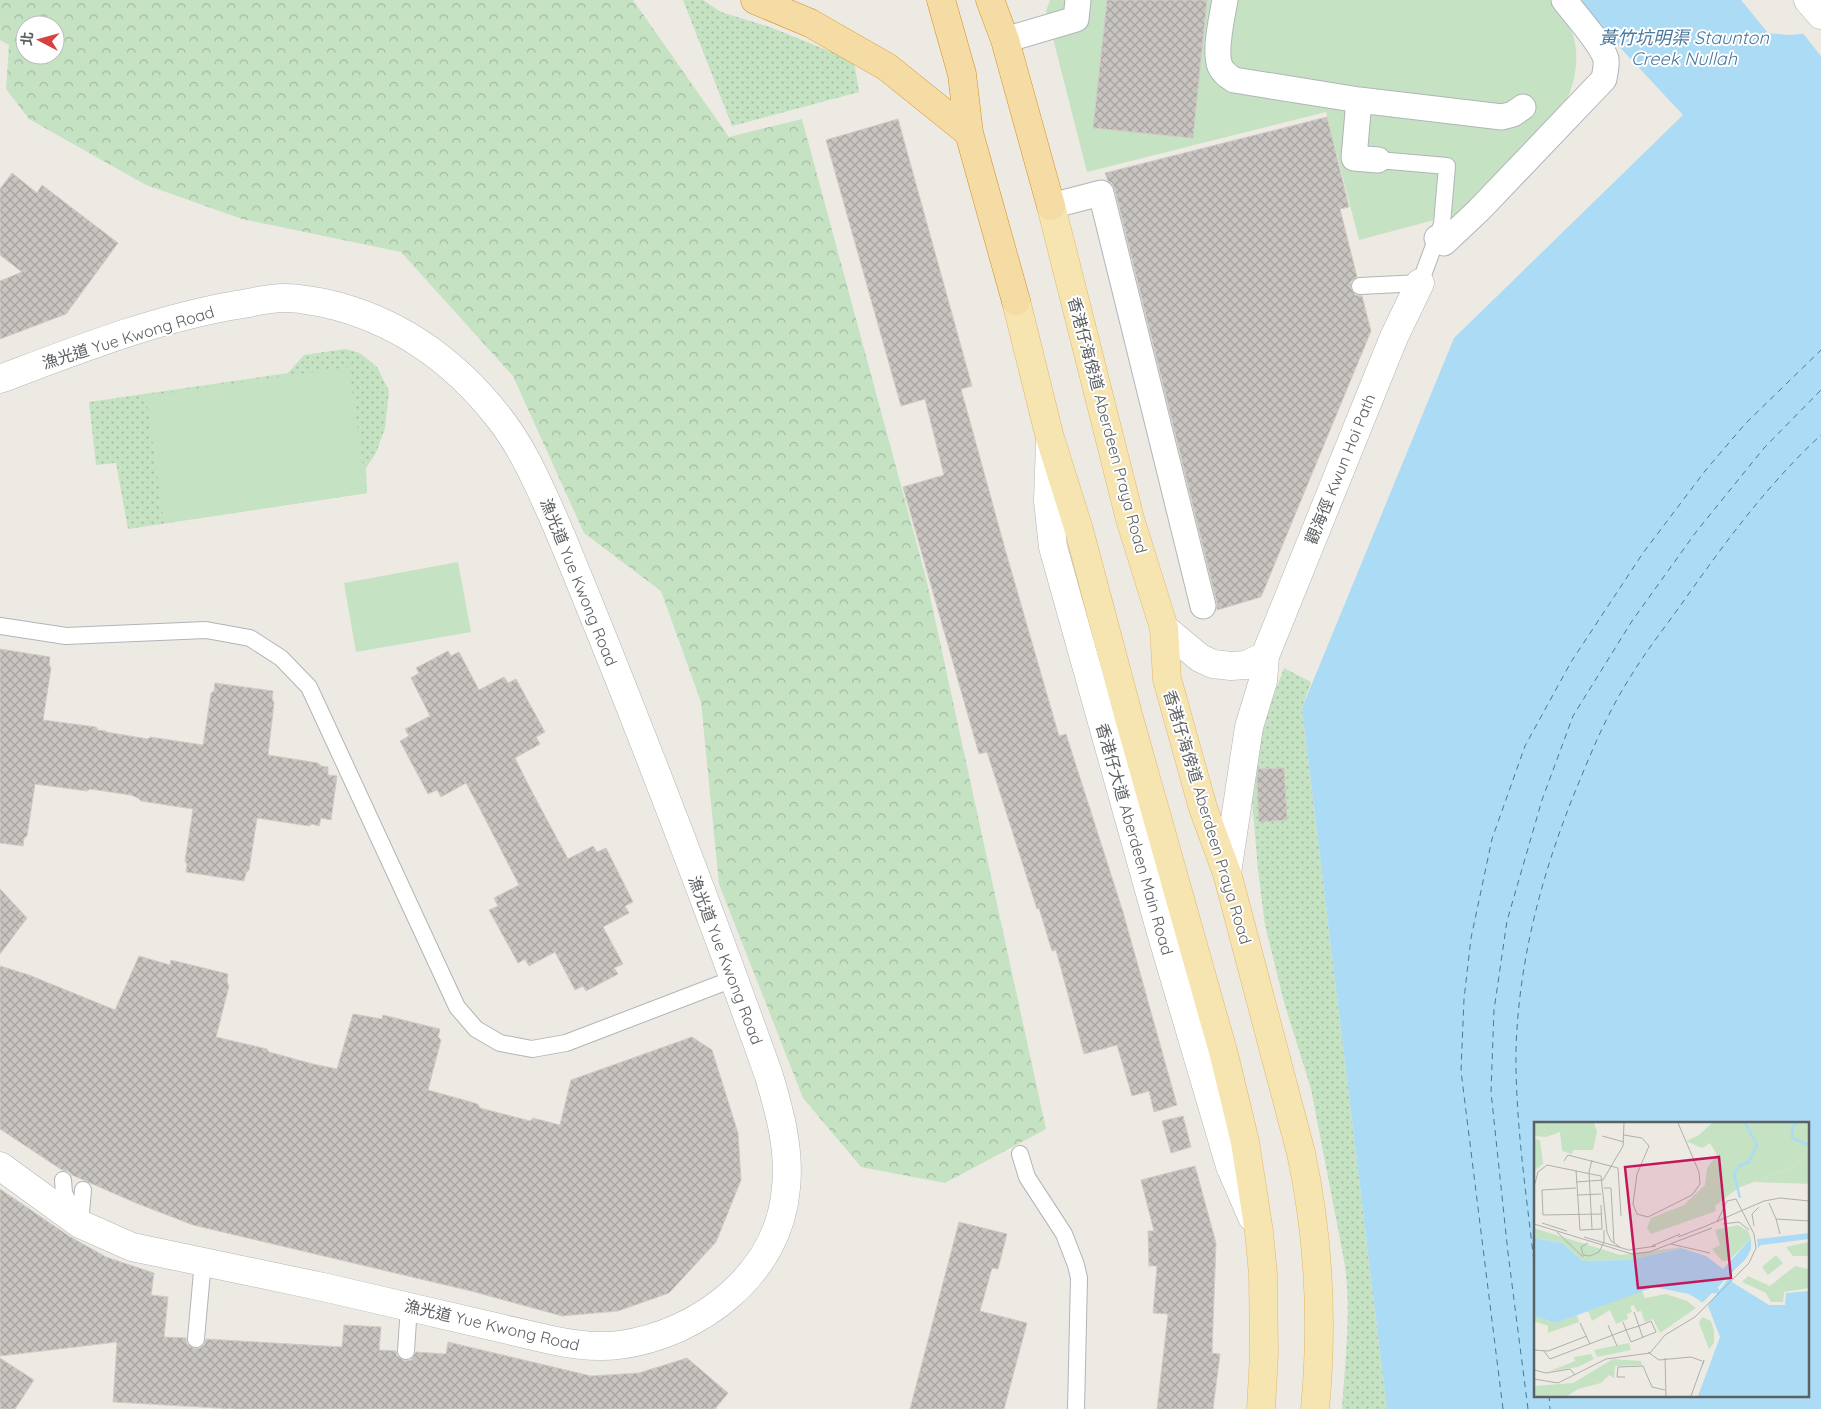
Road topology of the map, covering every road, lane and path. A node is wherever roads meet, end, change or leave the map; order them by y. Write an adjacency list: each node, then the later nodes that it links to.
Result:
1 (755, 0): 13 (highway)
2 (941, 0): 13 (highway)
3 (990, 0): 10 (highway, 香港仔海傍道 Aberdeen Praya Road)
4 (1005, 0): 10 (highway)
5 (1078, 0): 10 (street)
6 (1224, 0): 11 (street)
7 (1564, 0): 16 (street)
8 (1808, 0): 9 (street)
9 (1821, 15)
10 (1005, 40): 15 (highway, 香港仔海傍道 Aberdeen Praya Road)
11 (1359, 100): 12 (street); 14 (street)
12 (1523, 107)
13 (969, 133): 19 (highway)
14 (1378, 160): 16 (lane)
15 (1051, 206): 21 (street); 23 (main road, 香港仔海傍道 Aberdeen Praya Road)
16 (1440, 240): 17 (lane)
17 (1420, 283): 18 (lane); 24 (street, 觀海徑 Kwun Hoi Path)
18 (1360, 286)
19 (1016, 301): 37 (main road)
20 (0, 379): 26 (street, 漁光道 Yue Kwong Road)
21 (1203, 606)
22 (0, 626): 26 (lane)
23 (1164, 628): 24 (street); 25 (main road, 香港仔海傍道 Aberdeen Praya Road)
24 (1265, 656): 25 (street, 觀海徑 Kwun Hoi Path)
25 (1228, 873): 38 (main road, 香港仔海傍道 Aberdeen Praya Road)
26 (733, 979): 33 (street, 漁光道 Yue Kwong Road)
27 (1020, 1154): 36 (lane)
28 (0, 1166): 31 (street, 漁光道 Yue Kwong Road)
29 (63, 1180): 31 (lane)
30 (83, 1190): 31 (lane)
31 (80, 1224): 32 (street, 漁光道 Yue Kwong Road)
32 (202, 1274): 33 (street, 漁光道 Yue Kwong Road); 34 (lane)
33 (409, 1306): 35 (lane)
34 (196, 1339)
35 (406, 1351)
36 (1076, 1409)
37 (1260, 1409)
38 (1315, 1409)

